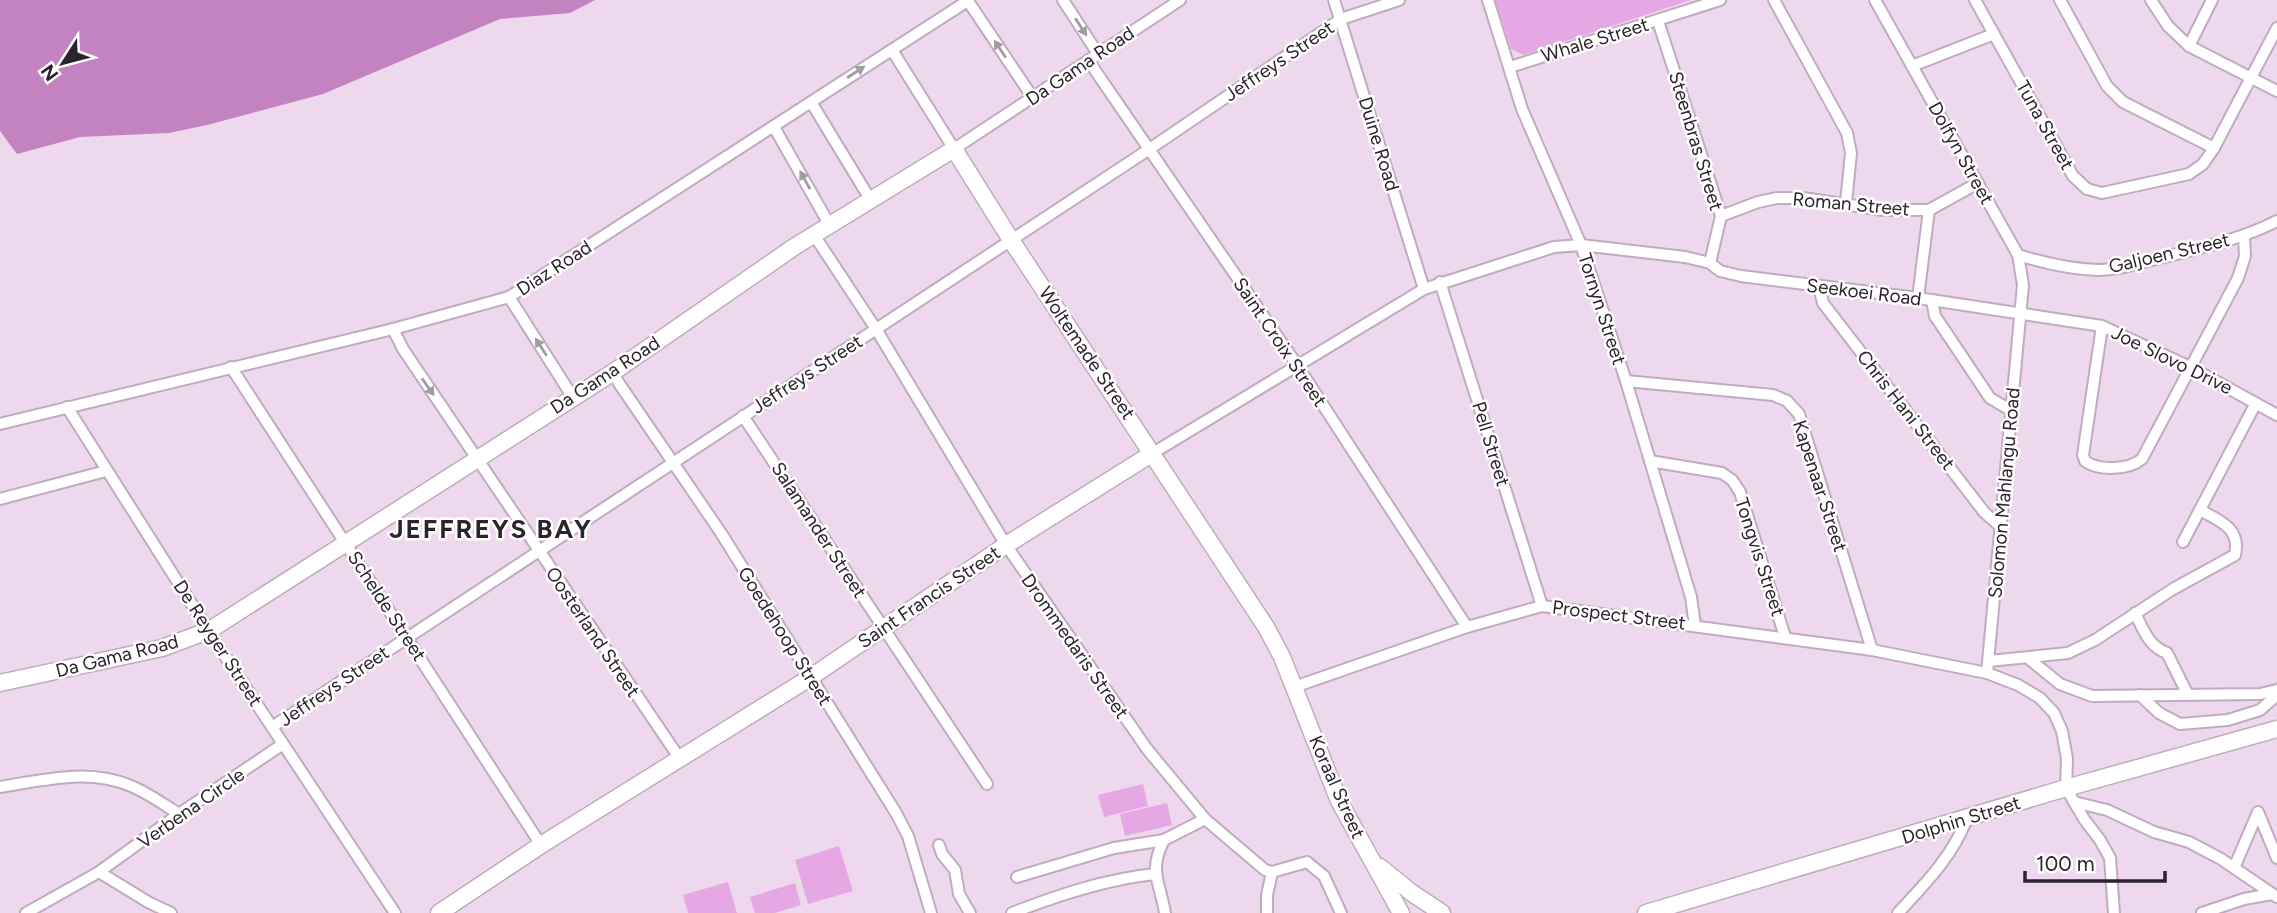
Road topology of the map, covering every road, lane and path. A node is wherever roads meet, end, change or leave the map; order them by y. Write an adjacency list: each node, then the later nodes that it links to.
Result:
1 (969, 0): 19 (street, Diaz Road); 25 (street, one-way to 1)
2 (1063, 0): 20 (street, Saint Croix Street, one-way to 20)
3 (1180, 0): 20 (street, Da Gama Road)
4 (1334, 0): 14 (street, Duine Road)
5 (1399, 0): 14 (street, Jeffreys Street)
6 (1488, 0): 22 (street, Tornyn Street)
7 (1720, 0): 15 (street, Whale Street)
8 (1773, 0): 33 (street)
9 (1875, 0): 21 (street, Dolfyn Street)
10 (1975, 0): 17 (street, Tuna Street)
11 (2060, 0): 28 (street)
12 (2151, 0): 18 (street)
13 (2212, 0): 18 (street)
14 (1341, 19): 30 (street, Jeffreys Street); 46 (street, Duine Road)
15 (1658, 20): 22 (street, Whale Street); 35 (street, Steenbras Street)
16 (2277, 28): 23 (street, Tuna Street)
17 (1994, 34): 21 (street); 28 (street, Tuna Street)
18 (2189, 46): 23 (street)
19 (892, 50): 26 (street, Diaz Road, one-way to 19); 29 (street, Woltemade Street)
20 (1093, 57): 25 (street, Da Gama Road); 30 (street, Saint Croix Street)
21 (1912, 66): 31 (street, Dolfyn Street)
22 (1510, 67): 41 (street, Tornyn Street)
23 (2252, 78): 24 (street); 28 (street, Tuna Street)
24 (2277, 91)
25 (1032, 98): 29 (street, Da Gama Road)
26 (811, 102): 27 (street, Diaz Road); 32 (street)
27 (774, 127): 37 (street, one-way to 27); 47 (street, Diaz Road)
28 (2214, 148)
29 (954, 149): 32 (street, Da Gama Road); 40 (street, Woltemade Street)
30 (1148, 150): 40 (street, Jeffreys Street); 54 (street, Saint Croix Street)
31 (1978, 183): 34 (street, Roman Street); 42 (street, Dolfyn Street)
32 (870, 199): 37 (street, Da Gama Road)
33 (1846, 203): 34 (street, Roman Street); 35 (street, Roman Street)
34 (1929, 210): 48 (street)
35 (1721, 216): 43 (street, Steenbras Street)
36 (2277, 221): 39 (street, Galjoen Street)
37 (829, 224): 38 (street, Da Gama Road)
38 (814, 235): 52 (street, Drommedaris Street); 57 (street, Da Gama Road)
39 (2244, 235): 42 (street, Galjoen Street); 55 (street)
40 (1011, 240): 52 (street, Jeffreys Street); 66 (street, Woltemade Street)
41 (1581, 245): 43 (street, Seekoei Road); 44 (street, Saint Francis Street); 58 (street, Tornyn Street)
42 (2018, 255): 50 (street, Dolfyn Street)
43 (1710, 263): 45 (street, Seekoei Road)
44 (1440, 282): 46 (street, Saint Francis Street); 78 (street, Pell Street)
45 (1819, 287): 48 (street, Seekoei Road); 73 (street, Chris Hani Street)
46 (1424, 289): 54 (street, Saint Francis Street)
47 (509, 297): 53 (street, Diaz Road); 59 (street, one-way to 47)
48 (1918, 298): 49 (street, Seekoei Road)
49 (1932, 300): 50 (street, Seekoei Road); 62 (street)
50 (2021, 312): 51 (street, Joe Slovo Drive); 62 (street, Solomon Mahlangu Road)
51 (2102, 326): 55 (street, Joe Slovo Drive); 55 (street)
52 (876, 328): 64 (street, Jeffreys Street); 76 (street, Drommedaris Street)
53 (393, 329): 56 (street, Diaz Road); 67 (street, Oosterland Street, one-way to 67)
54 (1297, 365): 66 (street, Saint Francis Street); 81 (street, Saint Croix Street)
55 (2190, 367): 60 (street, Joe Slovo Drive)
56 (232, 368): 61 (street, Diaz Road); 75 (street, Schelde Street)
57 (612, 373): 59 (street, Da Gama Road); 69 (street, Goedehoop Street)
58 (1626, 381): 68 (street, Tornyn Street); 86 (street, Kapenaar Street)
59 (572, 396): 67 (street, Da Gama Road)
60 (2256, 402): 63 (street, Joe Slovo Drive); 72 (street)
61 (67, 407): 65 (street, Diaz Road); 70 (street, De Reyger Street)
62 (2012, 411): 73 (street, Solomon Mahlangu Road)
63 (2277, 415)
64 (743, 416): 69 (street, Jeffreys Street); 82 (street, Salamander Street)
65 (0, 424)
66 (1153, 453): 76 (street, Saint Francis Street); 87 (street, Woltemade Street)
67 (478, 459): 75 (street, Da Gama Road); 77 (street, Oosterland Street)
68 (1650, 461): 80 (street, Tornyn Street); 85 (street, Tongvis Street)
69 (673, 463): 77 (street, Jeffreys Street); 90 (street, Goedehoop Street)
70 (106, 471): 71 (street); 83 (street, De Reyger Street)
71 (0, 499)
72 (2200, 510): 74 (street); 79 (street)
73 (2001, 527): 89 (street, Solomon Mahlangu Road)
74 (2183, 542)
75 (346, 544): 83 (street, Da Gama Road); 84 (street, Schelde Street)
76 (1006, 545): 82 (street, Saint Francis Street); 105 (street, Drommedaris Street)
77 (539, 552): 84 (street, Jeffreys Street); 99 (street, Oosterland Street)
78 (1542, 606): 80 (street, Prospect Street); 81 (street, Prospect Street)
79 (2135, 613): 88 (street); 93 (street)
80 (1695, 625): 85 (street, Prospect Street)
81 (1467, 627): 92 (street, Prospect Street)
82 (883, 628): 90 (street, Saint Francis Street); 100 (street, Salamander Street)
83 (210, 629): 91 (street, Da Gama Road); 96 (street, De Reyger Street)
84 (408, 637): 96 (street, Jeffreys Street); 107 (street, Schelde Street)
85 (1785, 637): 86 (street, Prospect Street)
86 (1872, 650): 89 (street, Prospect Street)
87 (1282, 657): 92 (street, Koraal Street)
88 (2028, 658): 89 (street); 95 (street)
89 (1988, 667): 102 (street)
90 (811, 677): 99 (street, Saint Francis Street); 121 (street, Goedehoop Street)
91 (0, 682)
92 (1294, 687): 109 (street, Koraal Street)
93 (2187, 693): 94 (street); 95 (street)
94 (2277, 693): 95 (street)
95 (2140, 695)
96 (272, 727): 98 (street, De Reyger Street)
97 (2277, 729): 102 (street, Dolphin Street)
98 (284, 744): 103 (street, Verbena Circle); 119 (street, De Reyger Street)
99 (680, 759): 107 (street, Saint Francis Street)
100 (986, 784)
101 (0, 787): 103 (street)
102 (2070, 795): 104 (street, Dolphin Street); 111 (street); 131 (street)
103 (179, 814): 112 (street, Verbena Circle)
104 (1967, 818): 129 (street, Dolphin Street); 130 (street)
105 (1205, 819): 106 (street); 113 (street, Drommedaris Street)
106 (1164, 840): 114 (street); 115 (street)
107 (541, 845): 120 (street, Saint Francis Street)
108 (939, 845): 122 (street)
109 (1368, 856): 127 (street, Koraal Street); 128 (street)
110 (2277, 858): 111 (street)
111 (2234, 868): 116 (street)
112 (99, 872): 117 (street, Verbena Circle); 118 (street)
113 (1272, 872): 125 (street); 126 (street)
114 (1155, 874): 123 (street); 124 (street)
115 (1017, 877)
116 (2274, 895): 132 (street)
117 (26, 913)
118 (171, 913)
119 (395, 913)
120 (439, 913)
121 (931, 913)
122 (970, 913)
123 (1012, 913)
124 (1165, 913)
125 (1267, 913)
126 (1340, 913)
127 (1401, 913)
128 (1442, 913)
129 (1646, 913)
130 (1898, 913)
131 (2114, 913)
132 (2202, 913)

